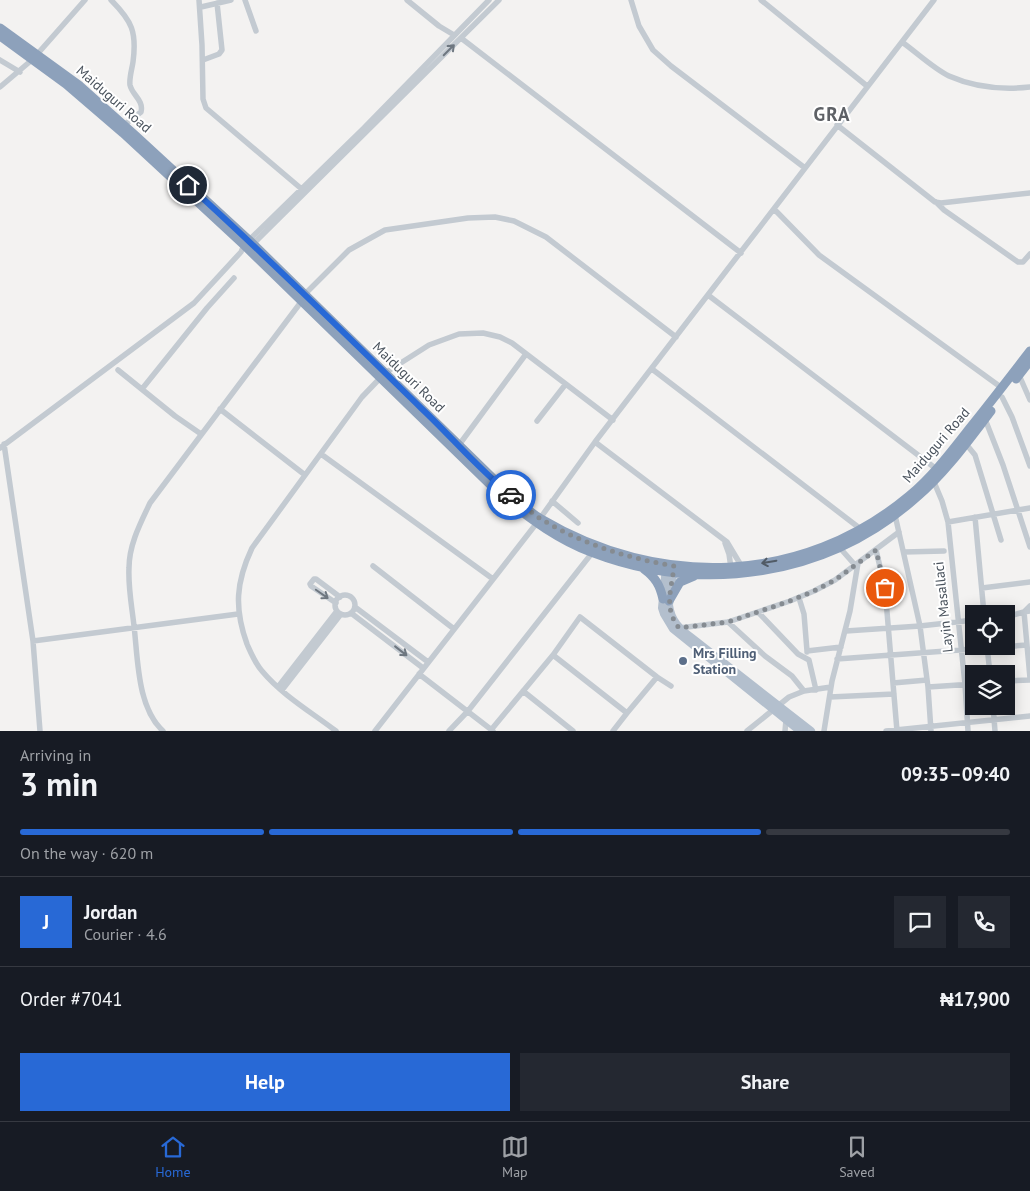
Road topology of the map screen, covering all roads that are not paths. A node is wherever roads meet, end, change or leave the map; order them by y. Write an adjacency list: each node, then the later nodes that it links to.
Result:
1 (85, 0): 19 (street)
2 (110, 0): 27 (street)
3 (231, 0): 12 (street)
4 (245, 0): 14 (street)
5 (407, 0): 15 (street)
6 (489, 0): 15 (street)
7 (499, 0): 17 (street)
8 (631, 0): 28 (street)
9 (762, 0): 23 (street)
10 (934, 0): 18 (street)
11 (200, 3): 12 (street); 21 (street)
12 (217, 3): 21 (street)
13 (0, 28): 19 (highway, Maiduguri Road)
14 (256, 32)
15 (454, 35): 29 (street)
16 (0, 36): 19 (highway, Maiduguri Road)
17 (461, 38): 29 (street, one-way to 17); 34 (street)
18 (902, 42): 23 (street); 25 (street)
19 (36, 57): 22 (street); 27 (highway, Maiduguri Road); 33 (highway, Maiduguri Road)
20 (0, 60): 22 (street)
21 (203, 60): 29 (street)
22 (20, 72): 24 (street)
23 (867, 86): 26 (street)
24 (0, 87)
25 (1030, 87)
26 (837, 125): 28 (street); 31 (street)
27 (124, 126): 33 (highway, Maiduguri Road)
28 (805, 168): 32 (street)
29 (304, 190): 33 (street)
30 (1030, 192): 31 (street)
31 (935, 202): 35 (street)
32 (774, 209): 34 (street); 49 (street)
33 (247, 246): 38 (highway, Maiduguri Road); 59 (street)
34 (741, 253): 37 (street)
35 (1030, 254)
36 (234, 278): 48 (street)
37 (708, 295): 39 (street); 62 (street)
38 (303, 299): 39 (street); 46 (highway, Maiduguri Road); 51 (street)
39 (676, 337): 43 (street)
40 (1030, 351): 49 (highway, Maiduguri Road)
41 (526, 354): 46 (street); 47 (street); 58 (street)
42 (1030, 361): 45 (highway, Maiduguri Road)
43 (652, 369): 54 (street); 74 (street)
44 (118, 370): 48 (street)
45 (1019, 375): 49 (highway, Maiduguri Road); 50 (street)
46 (383, 376): 58 (highway, Maiduguri Road); 60 (street); 71 (highway, Maiduguri Road)
47 (565, 384): 53 (street); 54 (street)
48 (142, 389): 55 (street)
49 (1002, 392): 52 (highway, Maiduguri Road); 61 (street); 62 (highway, Maiduguri Road)
50 (1030, 400)
51 (220, 409): 55 (street); 63 (street)
52 (985, 419): 57 (highway, Maiduguri Road); 67 (street)
53 (537, 420)
54 (613, 420): 56 (street)
55 (201, 434): 109 (street)
56 (595, 442): 65 (street); 76 (street)
57 (966, 444): 62 (highway, Maiduguri Road); 68 (street)
58 (459, 445): 71 (highway, Maiduguri Road)
59 (2, 446): 118 (street)
60 (321, 454): 63 (street); 91 (street)
61 (1030, 466)
62 (939, 471): 64 (highway, Maiduguri Road); 74 (highway, Maiduguri Road)
63 (305, 475): 104 (street)
64 (934, 482): 69 (highway, Maiduguri Road); 72 (street, Layin Masallaci)
65 (552, 501): 71 (street); 73 (street)
66 (1030, 508): 67 (street)
67 (1018, 510): 68 (street); 78 (street)
68 (992, 513): 70 (street); 77 (street)
69 (895, 515): 75 (street); 79 (highway, Maiduguri Road)
70 (975, 517): 72 (street); 93 (street)
71 (538, 521): 82 (highway, Maiduguri Road); 88 (highway, Maiduguri Road); 91 (street)
72 (948, 522): 106 (street, Layin Masallaci)
73 (578, 523)
74 (862, 530): 87 (highway, Maiduguri Road, one-way to 87)
75 (899, 532): 80 (street); 83 (street)
76 (723, 539): 87 (street); 89 (street)
77 (1001, 540)
78 (1030, 547)
79 (840, 548): 84 (street); 90 (highway, Maiduguri Road)
80 (876, 550): 84 (street); 113 (street)
81 (944, 551): 83 (street)
82 (592, 552): 86 (highway, Maiduguri Road); 148 (street)
83 (904, 552): 111 (street)
84 (856, 564): 95 (street); 115 (street)
85 (374, 566): 114 (street)
86 (639, 566): 88 (highway, Maiduguri Road); 96 (highway)
87 (742, 567): 89 (highway, Maiduguri Road)
88 (670, 568): 89 (highway, Maiduguri Road); 90 (highway, Maiduguri Road); 96 (main road)
89 (731, 568)
90 (697, 574): 96 (highway)
91 (493, 579): 114 (street)
92 (1030, 582): 93 (street)
93 (982, 588): 98 (street)
94 (340, 597): 97 (street); 97 (street, one-way to 97); 100 (street)
95 (799, 598): 103 (street); 124 (street)
96 (666, 600): 112 (main road); 117 (main road)
97 (336, 603): 102 (street)
98 (983, 605)
99 (1030, 606): 101 (street)
100 (355, 607): 105 (street); 110 (street)
101 (1027, 611): 119 (street)
102 (339, 612): 105 (street); 141 (street)
103 (758, 612): 108 (street); 128 (street)
104 (238, 614): 109 (street); 141 (street)
105 (351, 614): 116 (street)
106 (958, 621): 107 (street); 111 (street); 122 (street, Layin Masallaci)
107 (965, 621)
108 (728, 622): 112 (street); 144 (street)
109 (134, 626): 118 (street); 159 (street)
110 (379, 626): 116 (street); 130 (street)
111 (920, 626): 113 (street); 125 (street)
112 (679, 628): 117 (main road)
113 (888, 628): 115 (street); 127 (street)
114 (454, 629): 130 (street)
115 (846, 631): 121 (street)
116 (375, 632): 131 (street, one-way to 131)
117 (690, 640): 147 (main road)
118 (33, 641): 158 (street)
119 (1026, 645): 120 (street); 133 (street)
120 (1015, 646)
121 (841, 647): 124 (street); 129 (street)
122 (961, 650): 123 (street); 125 (street); 137 (street, Layin Masallaci)
123 (965, 650)
124 (807, 651): 128 (street)
125 (923, 653): 127 (street); 134 (street)
126 (553, 655): 132 (street); 143 (street); 149 (street)
127 (890, 656): 129 (street); 136 (street)
128 (807, 659): 142 (street)
129 (837, 659): 139 (street)
130 (428, 662): 131 (street)
131 (421, 671): 148 (street); 161 (street)
132 (657, 677): 138 (street); 149 (street)
133 (1030, 679): 135 (street)
134 (927, 680): 136 (street); 140 (street)
135 (1015, 680)
136 (893, 683): 145 (street)
137 (964, 684): 140 (street); 154 (street, Layin Masallaci)
138 (671, 686)
139 (831, 687): 142 (street); 146 (street)
140 (928, 687): 155 (street)
141 (280, 688): 160 (street)
142 (816, 690): 144 (street)
143 (523, 691): 156 (street); 163 (street)
144 (804, 691): 147 (street)
145 (894, 694): 146 (street); 157 (street)
146 (830, 697): 169 (street)
147 (775, 707): 152 (main road); 165 (street); 168 (main road)
148 (468, 712): 156 (street); 162 (street)
149 (627, 713): 164 (street)
150 (994, 715): 153 (street)
151 (1030, 716): 153 (street)
152 (786, 720): 166 (street); 167 (main road)
153 (994, 720): 154 (street); 172 (street)
154 (968, 723): 155 (street); 171 (street, Layin Masallaci)
155 (931, 728): 157 (street)
156 (492, 730)
157 (897, 730): 170 (street)
158 (40, 731)
159 (163, 731)
160 (336, 731)
161 (375, 731)
162 (449, 731)
163 (573, 731)
164 (612, 731)
165 (747, 731)
166 (785, 731)
167 (800, 731)
168 (810, 731)
169 (824, 731)
170 (886, 731)
171 (968, 731)
172 (995, 731)

